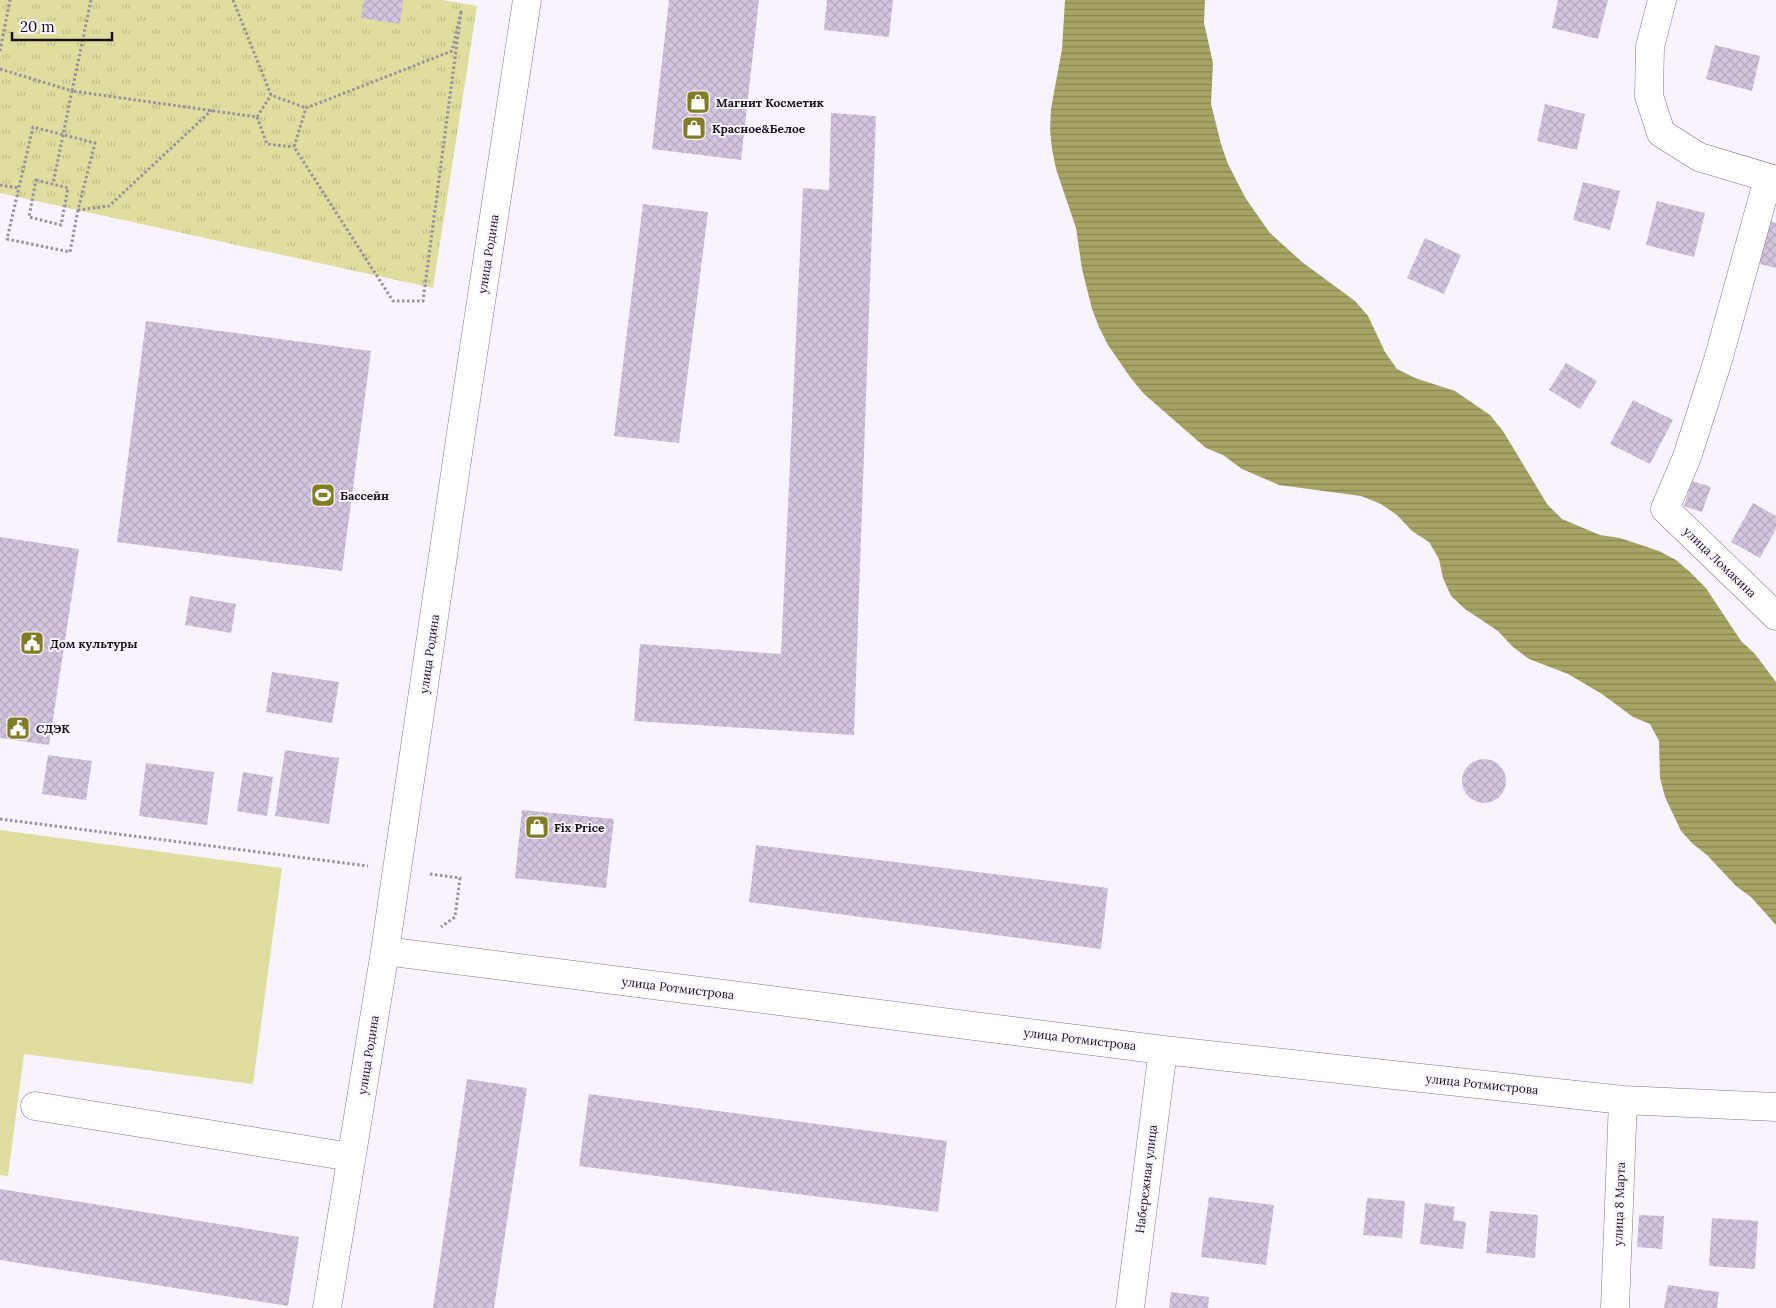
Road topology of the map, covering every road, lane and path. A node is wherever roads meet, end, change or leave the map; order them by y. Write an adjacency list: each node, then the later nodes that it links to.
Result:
1 (10, 0): 6 (path)
2 (91, 0): 8 (path)
3 (233, 0): 9 (path)
4 (527, 0): 25 (street, улица Родина)
5 (1662, 0): 15 (street)
6 (0, 51)
7 (0, 70): 8 (path)
8 (72, 91): 11 (path); 13 (path)
9 (271, 95): 10 (path); 12 (path)
10 (306, 108): 14 (path); 14 (path)
11 (212, 110): 12 (path); 19 (path)
12 (257, 117): 14 (path)
13 (63, 135): 16 (path); 18 (path); 19 (path)
14 (294, 147)
15 (1772, 179): 20 (street, улица Ломакина)
16 (53, 184): 16 (path)
17 (0, 185): 18 (path)
18 (19, 188): 19 (path)
19 (78, 210)
20 (1776, 616)
21 (0, 819): 22 (path)
22 (368, 866)
23 (430, 874): 24 (path)
24 (441, 927)
25 (385, 951): 26 (street, улица Ротмистрова); 30 (street, улица Родина)
26 (1163, 1050): 27 (street, улица Ротмистрова); 32 (street, Набережная улица)
27 (1623, 1100): 29 (street, улица Ротмистрова); 33 (street, улица 8 Марта)
28 (35, 1106): 30 (street)
29 (1773, 1107)
30 (351, 1157): 31 (street, улица Родина)
31 (327, 1308)
32 (1130, 1308)
33 (1616, 1308)

